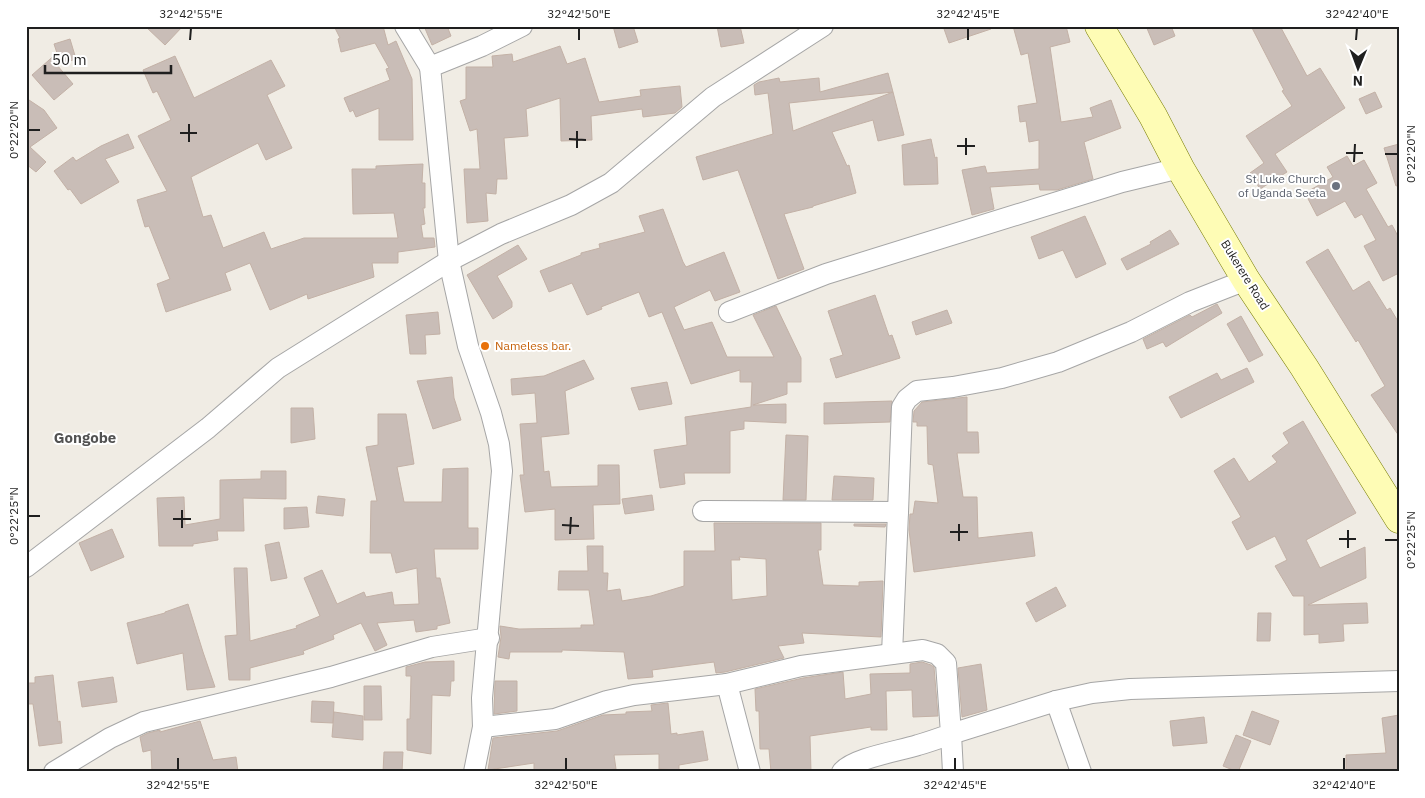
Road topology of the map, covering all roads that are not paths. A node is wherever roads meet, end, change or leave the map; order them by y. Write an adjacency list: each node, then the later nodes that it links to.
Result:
1 (405, 26): 5 (street)
2 (522, 26): 5 (street)
3 (823, 26): 7 (street)
4 (1099, 26): 6 (main road, Bukerere Road)
5 (430, 67): 7 (street)
6 (1180, 168): 8 (main road, Bukerere Road); 9 (street)
7 (449, 261): 13 (street); 14 (street)
8 (1246, 280): 10 (main road, Bukerere Road); 12 (street)
9 (729, 312)
10 (1394, 501)
11 (703, 511): 12 (street)
12 (898, 512): 15 (street)
13 (26, 567)
14 (488, 638): 19 (street); 21 (street)
15 (892, 654): 17 (street); 20 (street)
16 (1399, 682): 18 (street)
17 (727, 684): 19 (street); 24 (street)
18 (1056, 701): 20 (street); 27 (street)
19 (483, 728): 23 (street)
20 (951, 734): 25 (street); 26 (street)
21 (85, 763): 22 (street)
22 (54, 772)
23 (474, 772)
24 (750, 772)
25 (842, 772)
26 (953, 772)
27 (1081, 772)

